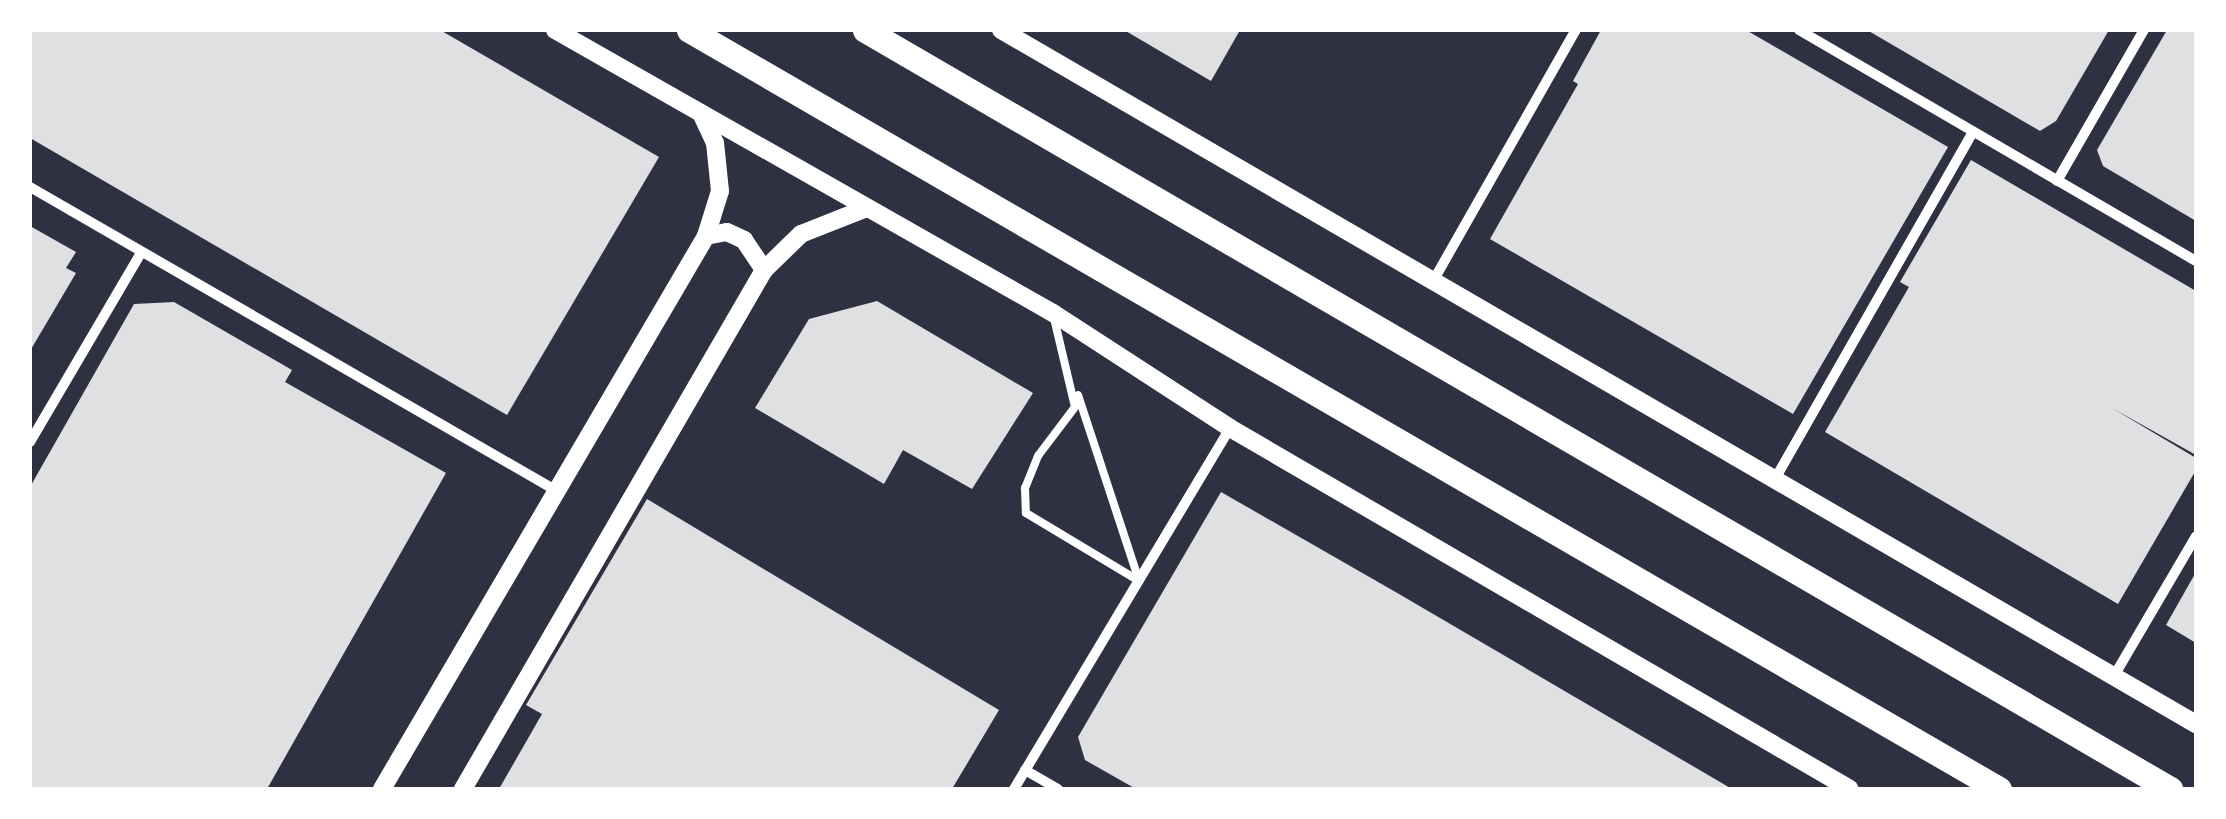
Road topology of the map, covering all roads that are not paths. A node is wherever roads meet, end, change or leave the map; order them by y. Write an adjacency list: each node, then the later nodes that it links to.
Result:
1 (555, 30): 8 (street)
2 (689, 30): 34 (main road)
3 (866, 30): 35 (main road)
4 (1002, 30): 17 (street)
5 (1576, 30): 17 (street)
6 (1799, 30): 9 (street)
7 (2144, 30): 10 (street)
8 (702, 113): 12 (street); 13 (street)
9 (1972, 132): 10 (street); 22 (street)
10 (2057, 181): 15 (street)
11 (30, 186): 14 (street)
12 (868, 208): 16 (street); 18 (street)
13 (706, 236): 16 (street); 23 (street)
14 (142, 253): 21 (street); 23 (street)
15 (2196, 260)
16 (764, 270): 30 (street)
17 (1432, 282): 22 (street)
18 (1053, 313): 19 (lane); 20 (street)
19 (1076, 392): 25 (lane); 25 (lane)
20 (1230, 428): 25 (street); 33 (street)
21 (30, 442)
22 (1775, 479): 26 (street)
23 (557, 490): 29 (street)
24 (2196, 536): 26 (street)
25 (1139, 581): 28 (street)
26 (2114, 676): 27 (street)
27 (2196, 724)
28 (1025, 770): 31 (street); 32 (street)
29 (382, 789)
30 (462, 789)
31 (1014, 789)
32 (1058, 789)
33 (1850, 789)
34 (1998, 789)
35 (2170, 789)

